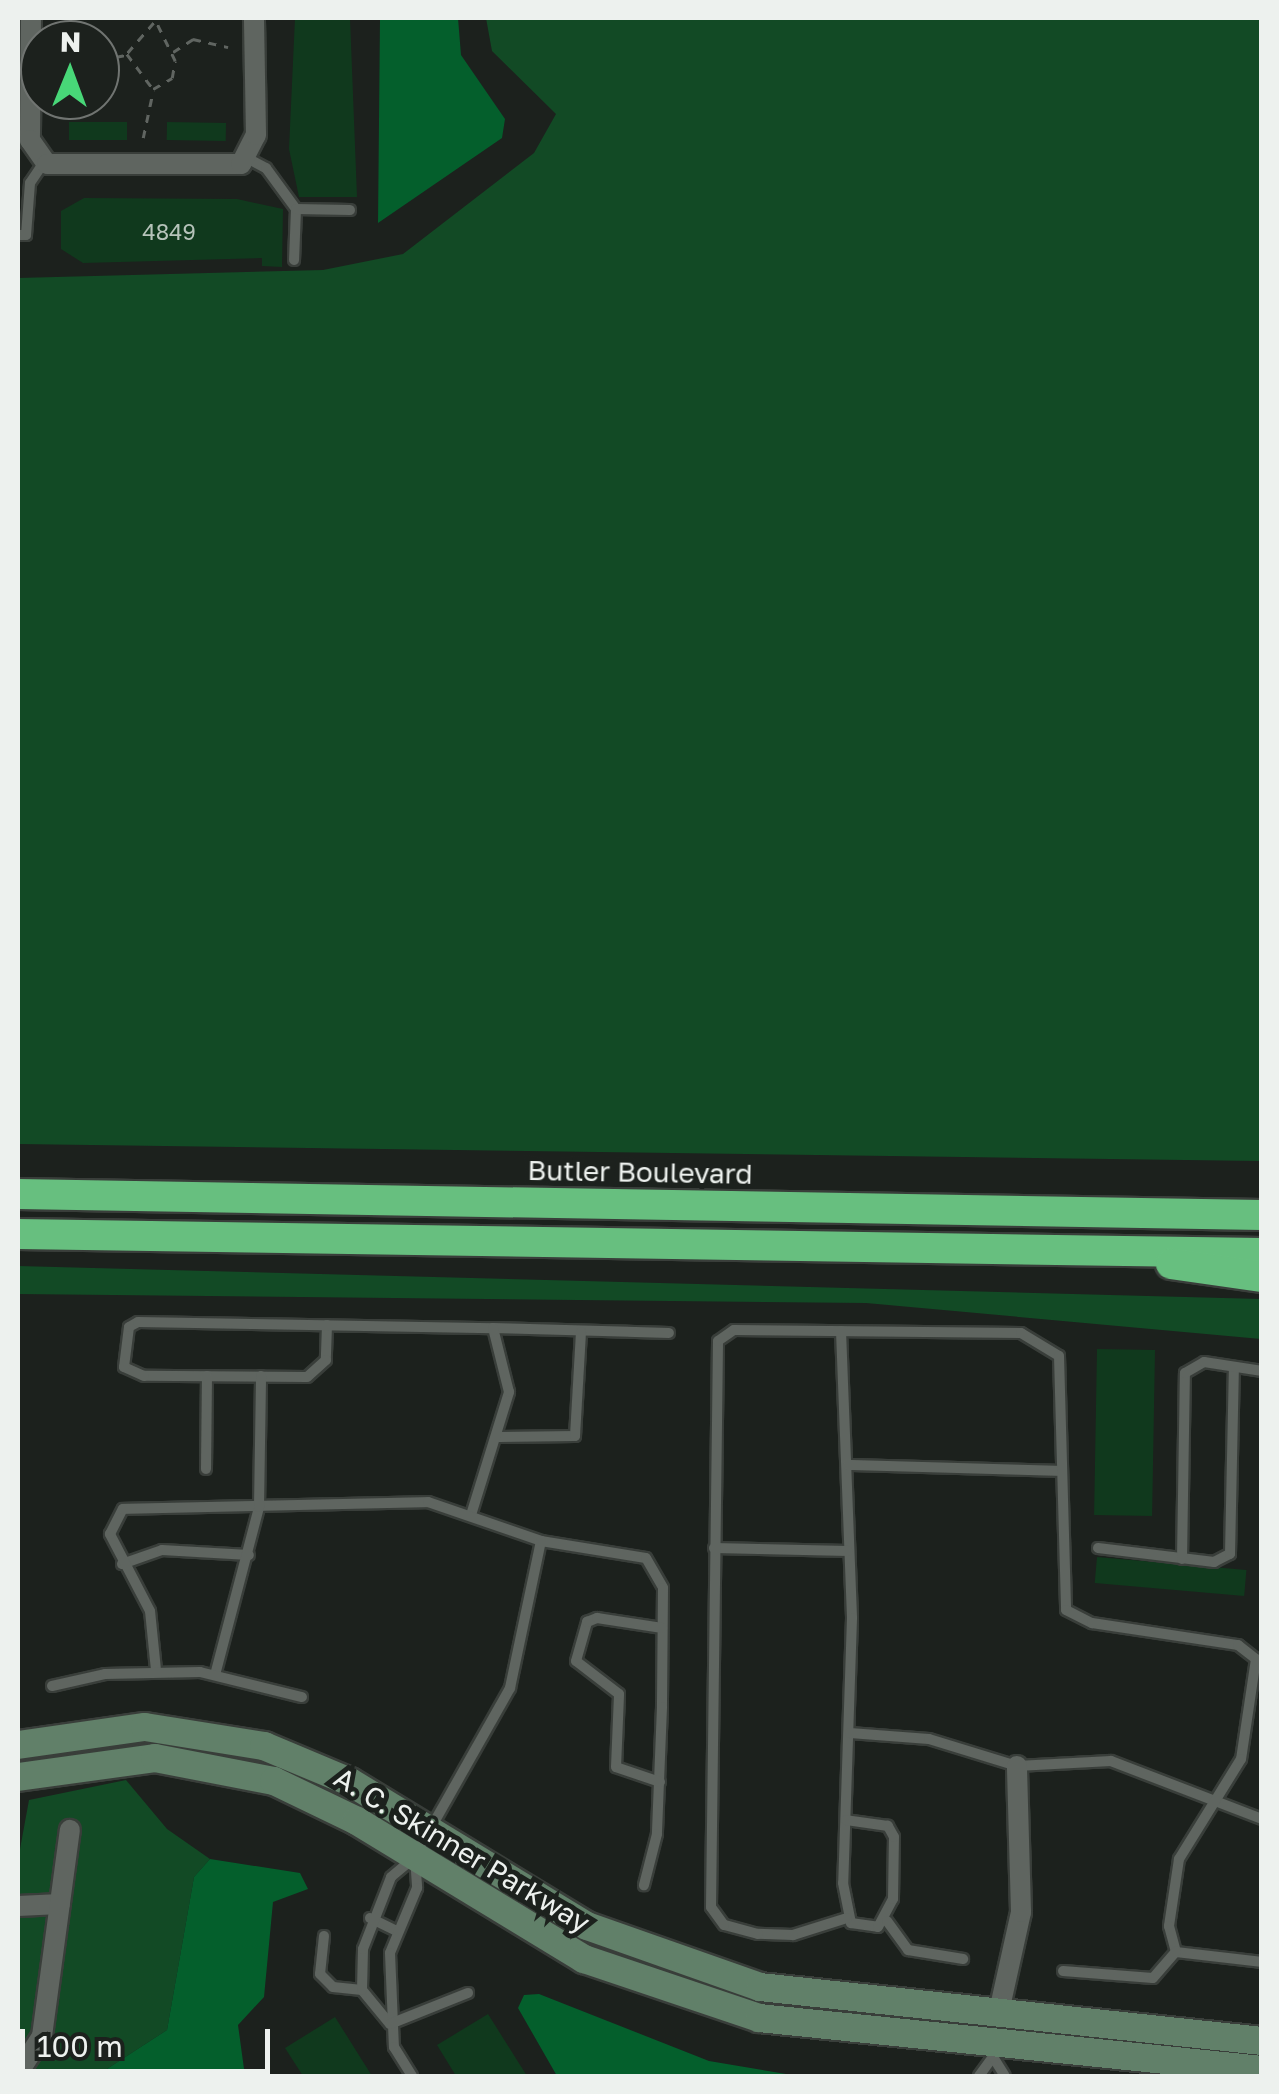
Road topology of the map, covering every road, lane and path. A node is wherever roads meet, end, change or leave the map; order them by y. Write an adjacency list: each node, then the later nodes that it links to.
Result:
1 (31, 18): 11 (street)
2 (254, 18): 10 (street)
3 (154, 20): 5 (path); 6 (path)
4 (228, 47): 5 (path)
5 (172, 53): 8 (path)
6 (127, 54): 7 (path); 8 (path)
7 (120, 56)
8 (153, 89): 9 (path)
9 (143, 138)
10 (245, 157): 11 (street); 12 (lane)
11 (45, 161): 14 (lane)
12 (296, 209): 13 (lane); 15 (lane)
13 (350, 210)
14 (18, 235)
15 (294, 260)
16 (18, 1194): 17 (highway, Butler Boulevard)
17 (1262, 1215)
18 (18, 1234): 19 (highway)
19 (1115, 1250): 20 (highway); 21 (highway)
20 (1262, 1252)
21 (1262, 1277)
22 (328, 1326): 23 (lane); 29 (lane); 30 (lane)
23 (493, 1328): 25 (lane); 31 (lane)
24 (841, 1331): 32 (lane); 34 (lane); 38 (lane)
25 (581, 1332): 26 (lane); 31 (lane)
26 (669, 1333)
27 (1234, 1367): 28 (lane); 42 (lane); 42 (lane)
28 (1262, 1371)
29 (207, 1376): 30 (lane); 33 (lane)
30 (261, 1376): 35 (lane)
31 (498, 1437): 36 (lane)
32 (848, 1465): 34 (lane); 40 (lane)
33 (206, 1470)
34 (1059, 1471): 54 (lane)
35 (259, 1507): 36 (lane); 41 (lane); 43 (lane)
36 (471, 1515): 37 (lane)
37 (541, 1541): 44 (lane); 57 (lane)
38 (714, 1548): 40 (lane); 64 (lane)
39 (1098, 1548): 42 (lane)
40 (848, 1551): 49 (lane)
41 (249, 1555): 43 (lane); 46 (lane)
42 (1182, 1559)
43 (122, 1564): 45 (lane)
44 (662, 1628): 53 (lane); 53 (lane)
45 (156, 1670): 46 (lane); 47 (lane)
46 (215, 1675): 48 (lane)
47 (52, 1686)
48 (302, 1697)
49 (850, 1733): 51 (lane); 56 (lane)
50 (18, 1745): 57 (main road, A. C. Skinner Parkway)
51 (1017, 1766): 54 (lane); 74 (street)
52 (18, 1777): 59 (main road, A. C. Skinner Parkway)
53 (660, 1782): 60 (lane)
54 (1220, 1803): 55 (lane); 68 (lane)
55 (1262, 1819)
56 (846, 1820): 64 (lane); 65 (lane)
57 (431, 1828): 59 (lane); 74 (main road, A. C. Skinner Parkway)
58 (70, 1830): 61 (street)
59 (414, 1857): 63 (lane); 66 (lane); 77 (main road, A. C. Skinner Parkway)
60 (644, 1884)
61 (60, 1904): 62 (street); 79 (street)
62 (18, 1906)
63 (370, 1918): 66 (lane); 72 (lane)
64 (847, 1918): 65 (lane)
65 (887, 1921): 69 (lane)
66 (395, 1930): 75 (lane)
67 (324, 1936): 72 (lane)
68 (1176, 1952): 70 (lane); 71 (lane)
69 (962, 1959)
70 (1262, 1962)
71 (1062, 1971)
72 (362, 1990): 75 (lane)
73 (468, 1993): 75 (lane)
74 (998, 2016): 76 (main road, A. C. Skinner Parkway); 77 (lane)
75 (390, 2024): 80 (lane)
76 (1262, 2041)
77 (993, 2051): 78 (main road, A. C. Skinner Parkway); 81 (lane); 82 (lane)
78 (1262, 2070)
79 (18, 2073)
80 (412, 2076)
81 (979, 2076)
82 (1005, 2076)

